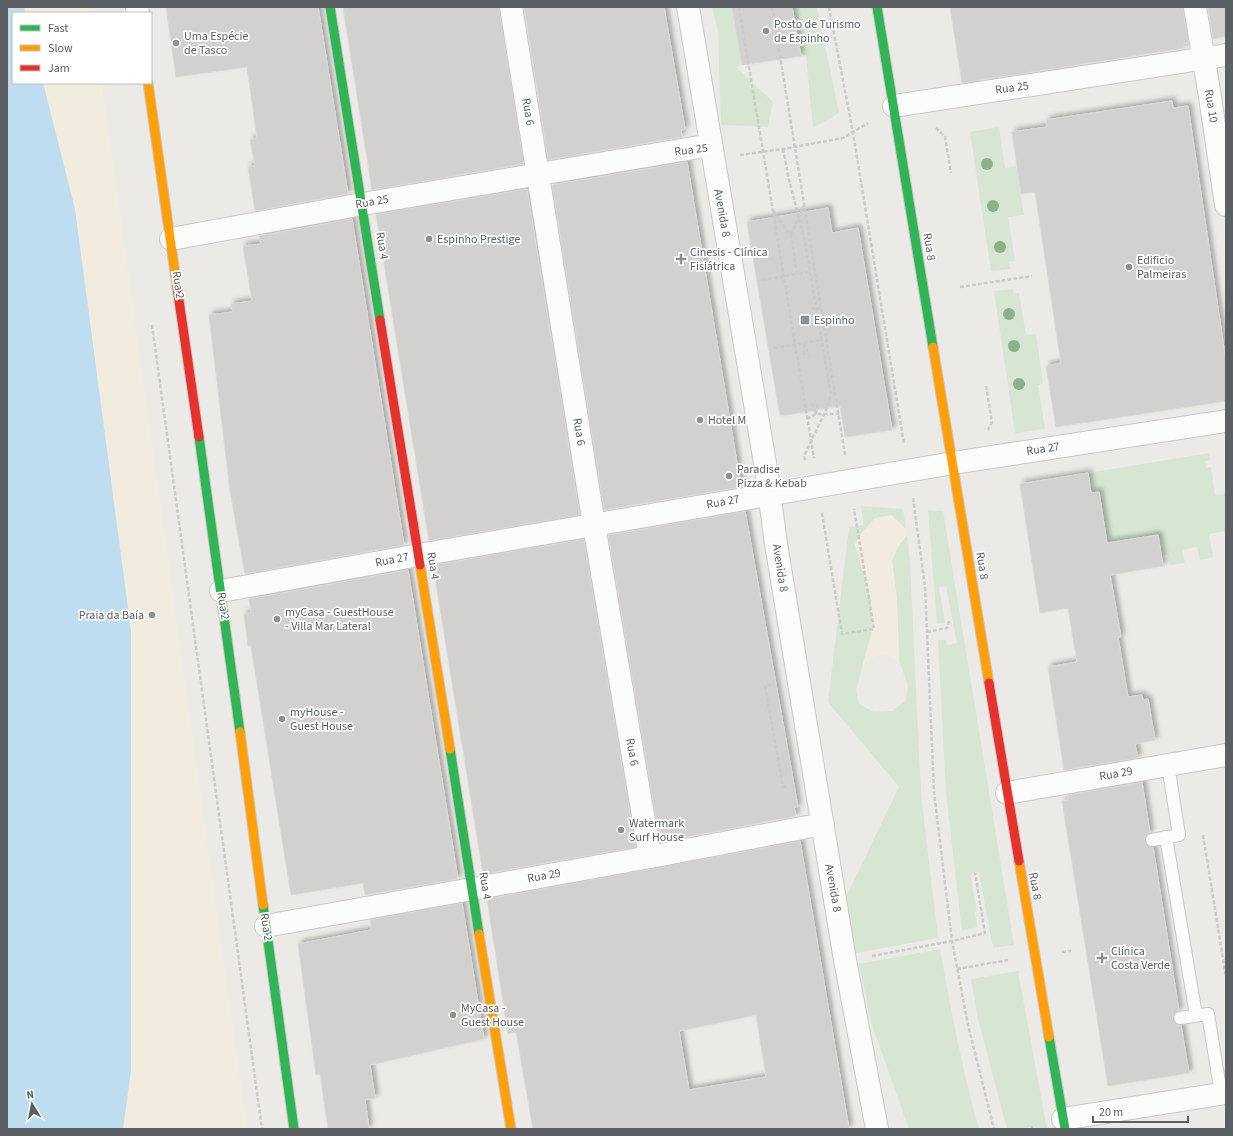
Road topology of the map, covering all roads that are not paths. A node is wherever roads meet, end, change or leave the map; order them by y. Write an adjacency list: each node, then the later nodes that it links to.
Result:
1 (330, 7): 12 (street, Rua 4)
2 (510, 7): 11 (street, Rua 6)
3 (688, 7): 10 (street, Avenida 8)
4 (877, 7): 9 (street, Rua 8)
5 (1195, 7): 7 (street, Rua 10)
6 (1226, 55): 7 (street, Rua 25)
7 (1203, 59): 9 (street, Rua 25); 13 (street, Rua 10)
8 (148, 84): 14 (street, Rua 2)
9 (894, 106): 16 (street, Rua 8)
10 (711, 145): 11 (street, Rua 25); 17 (street, Avenida 8)
11 (538, 175): 12 (street, Rua 25); 18 (street, Rua 6)
12 (363, 204): 14 (street, Rua 25); 19 (street, Rua 4)
13 (1226, 205)
14 (171, 238): 20 (street, Rua 2)
15 (1226, 421): 16 (street, Rua 27)
16 (953, 463): 17 (street, Rua 27); 23 (street, Rua 8)
17 (770, 494): 18 (street, Rua 27); 24 (street, Avenida 8)
18 (594, 525): 19 (street, Rua 27); 27 (street, Rua 6)
19 (419, 555): 20 (street, Rua 27); 28 (street, Rua 4)
20 (221, 591): 29 (street, Rua 2)
21 (1226, 755): 22 (street, Rua 29)
22 (1168, 766): 23 (street, Rua 29); 25 (lane)
23 (1006, 793): 33 (street, Rua 8)
24 (823, 824): 27 (street, Rua 29); 36 (street, Avenida 8)
25 (1166, 837): 26 (lane); 30 (lane)
26 (1152, 840)
27 (650, 857): 28 (street, Rua 29)
28 (473, 889): 29 (street, Rua 29); 35 (street, Rua 4)
29 (266, 926): 34 (street, Rua 2)
30 (1196, 1015): 31 (lane); 32 (lane)
31 (1180, 1018)
32 (1223, 1093): 33 (street)
33 (1064, 1124)
34 (294, 1129)
35 (512, 1129)
36 (877, 1129)

